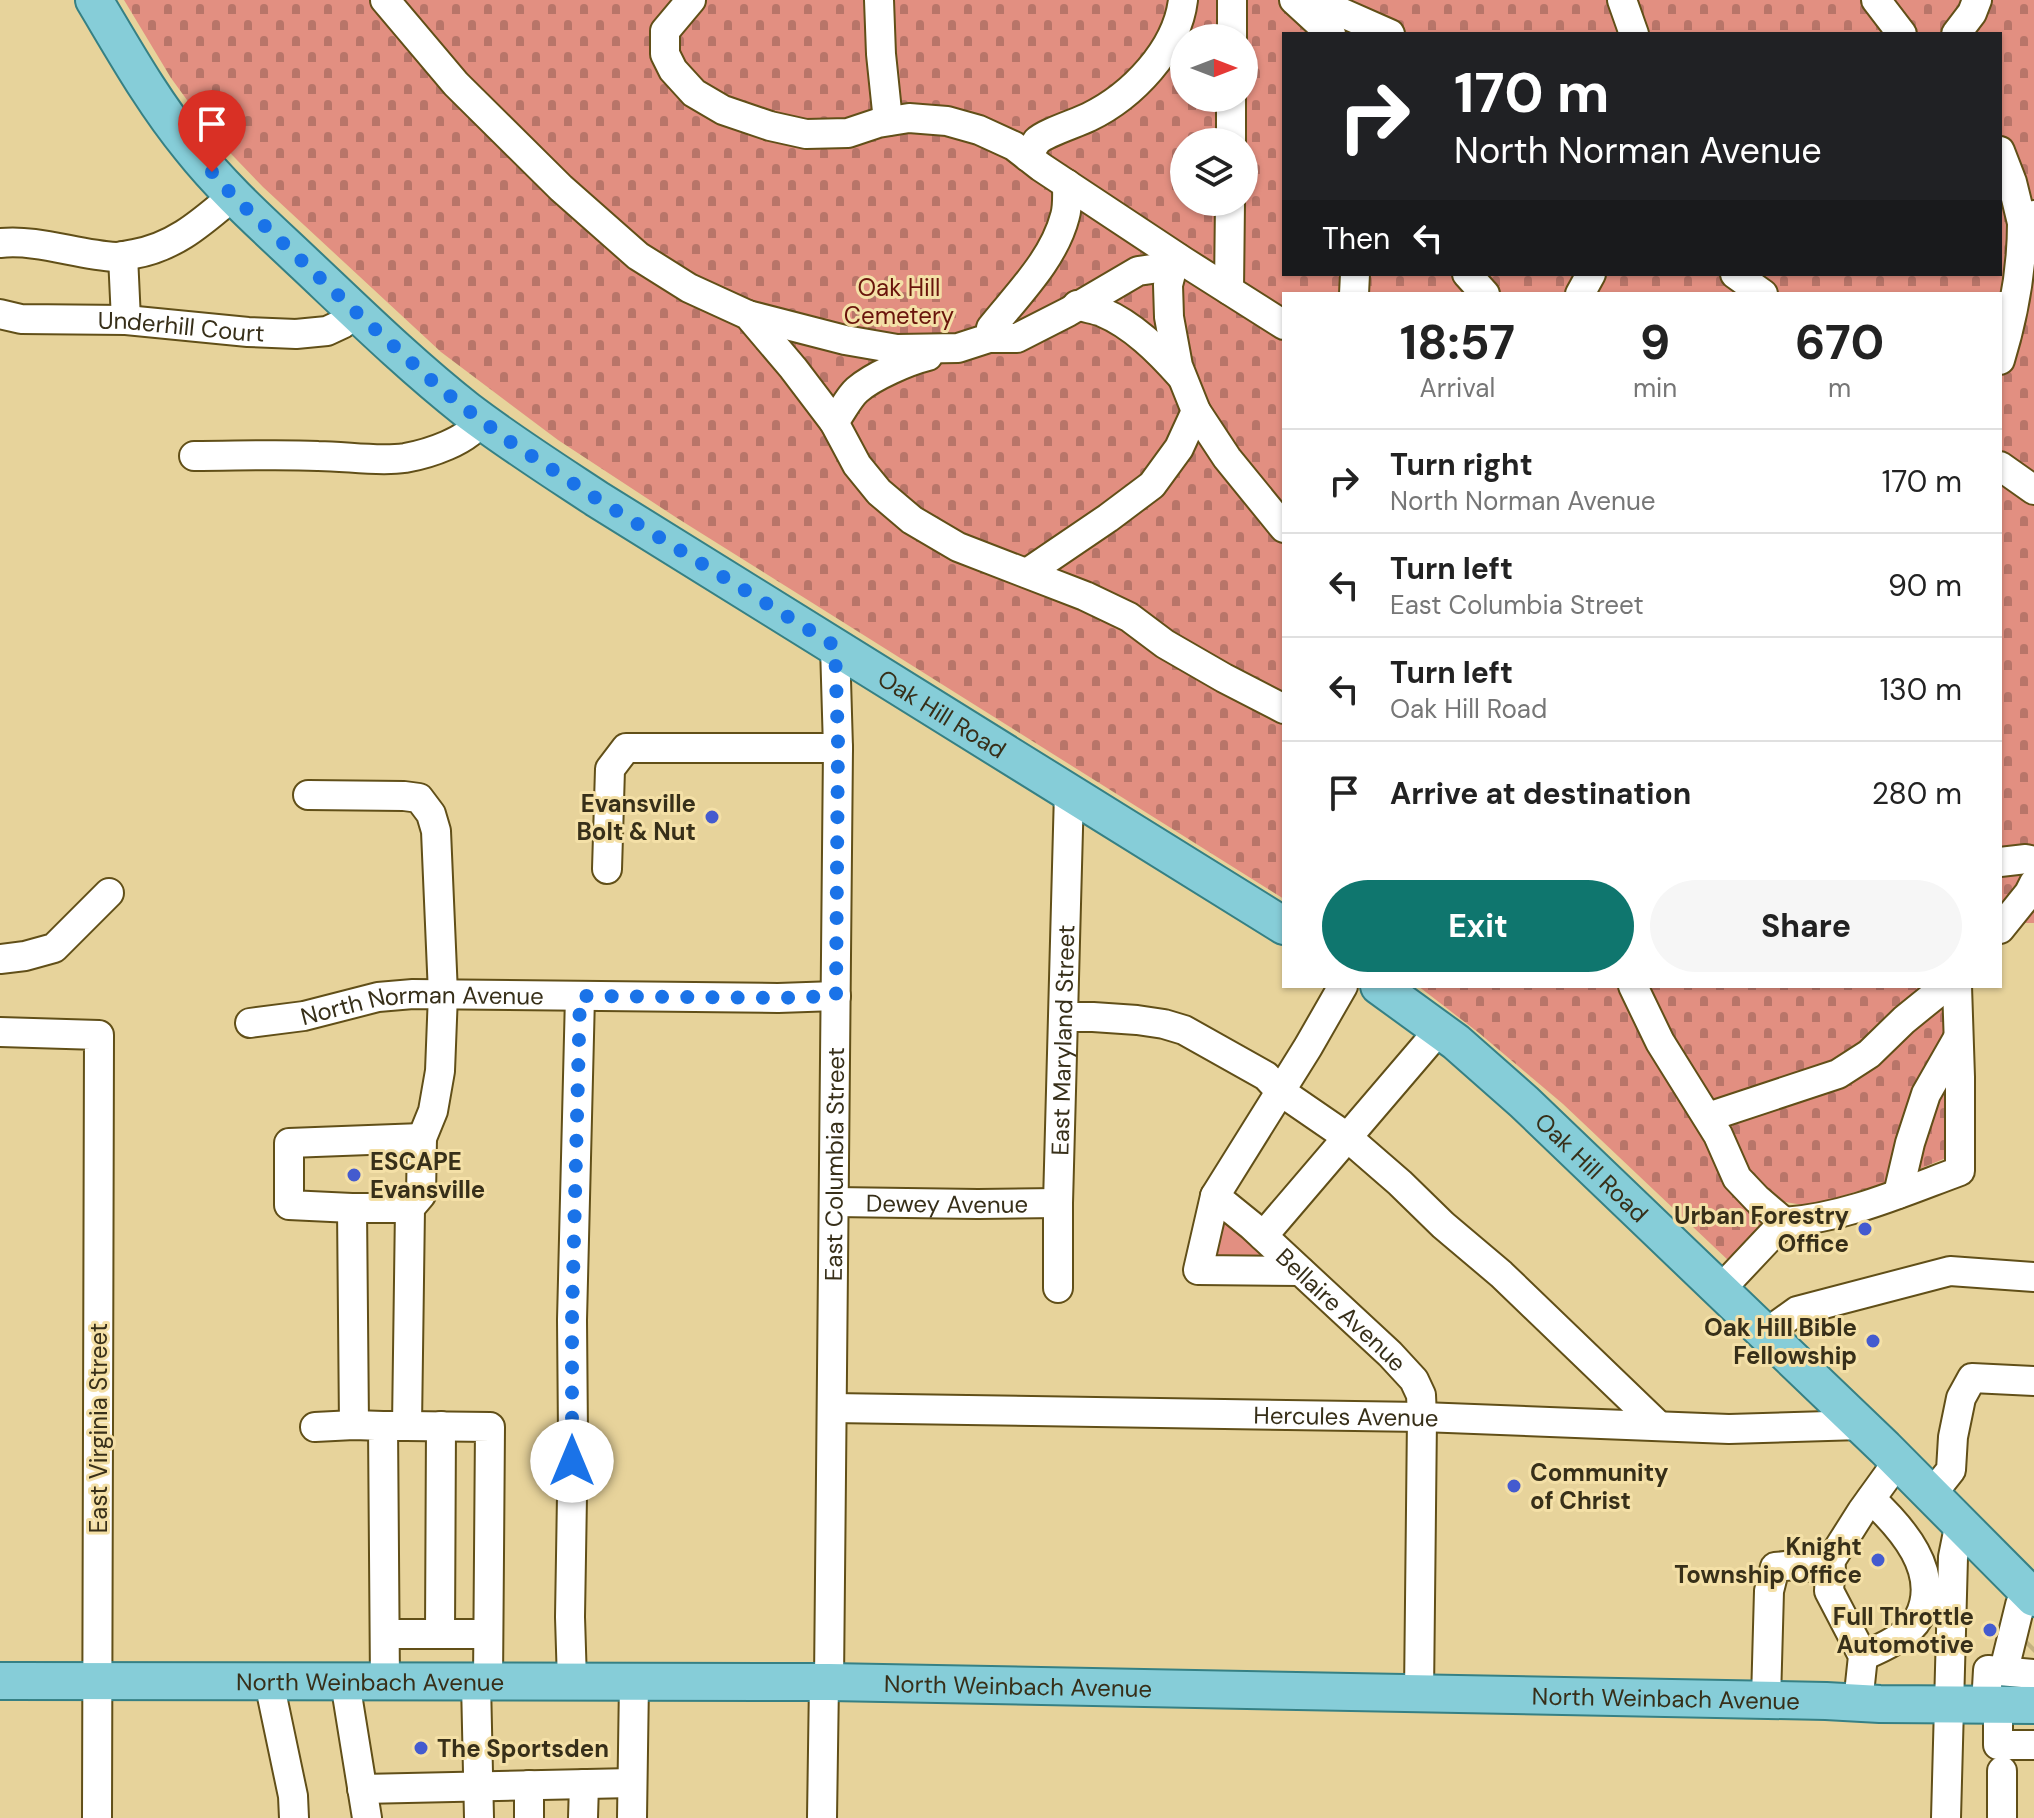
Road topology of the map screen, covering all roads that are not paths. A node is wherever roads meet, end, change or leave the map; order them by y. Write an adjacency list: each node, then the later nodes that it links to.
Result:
1 (94, 0): 22 (main road, Oak Hill Road)
2 (385, 0): 36 (street)
3 (691, 0): 18 (street)
4 (879, 0): 18 (street)
5 (1183, 0): 20 (street)
6 (1232, 0): 12 (street)
7 (1294, 0): 13 (street)
8 (1313, 0): 14 (street)
9 (1622, 0): 15 (street)
10 (1876, 0): 16 (street)
11 (1977, 0): 17 (street)
12 (1232, 24)
13 (1329, 32)
14 (1385, 32)
15 (1633, 32)
16 (1900, 32)
17 (1958, 32)
18 (888, 121): 20 (street)
19 (2002, 156): 24 (street)
20 (1028, 157): 21 (street)
21 (1067, 184): 27 (street); 39 (street)
22 (233, 196): 26 (street); 34 (main road, Oak Hill Road)
23 (1230, 216): 30 (street)
24 (2028, 219): 41 (street)
25 (0, 243): 26 (street)
26 (123, 256): 37 (street)
27 (1176, 262): 30 (street); 33 (street); 42 (street)
28 (1469, 276): 31 (street)
29 (1738, 276): 32 (street)
30 (1229, 290): 38 (street)
31 (1483, 292)
32 (1760, 292)
33 (1077, 305): 39 (street); 42 (street)
34 (356, 312): 37 (street, Underhill Court); 44 (main road, Oak Hill Road)
35 (0, 314): 37 (street, Underhill Court)
36 (748, 315): 40 (street); 45 (street)
37 (126, 320)
38 (1282, 324)
39 (989, 338): 40 (street)
40 (958, 348): 45 (street)
41 (2002, 352)
42 (1183, 378): 43 (street)
43 (1196, 411): 49 (street); 50 (street)
44 (481, 420): 46 (street); 51 (main road, Oak Hill Road)
45 (834, 422): 50 (street)
46 (194, 456)
47 (2002, 467): 48 (street)
48 (2034, 490)
49 (1282, 526)
50 (1027, 573): 52 (street)
51 (835, 646): 53 (street, East Columbia Street); 54 (main road, Oak Hill Road)
52 (1282, 708)
53 (838, 748): 58 (street); 71 (street, East Columbia Street)
54 (1069, 792): 61 (main road, Oak Hill Road); 72 (street, East Maryland Street)
55 (308, 795): 69 (street)
56 (2034, 861): 57 (street)
57 (2002, 862)
58 (607, 869)
59 (2034, 883): 62 (street)
60 (109, 893): 63 (street)
61 (1282, 925)
62 (2002, 927)
63 (0, 959)
64 (1342, 988): 77 (street)
65 (1382, 988): 74 (main road, Oak Hill Road)
66 (1634, 988): 78 (street)
67 (1944, 988): 78 (street)
68 (1957, 988): 76 (street)
69 (443, 994): 70 (street, North Norman Avenue); 73 (street, North Norman Avenue); 80 (street)
70 (580, 996): 71 (street, North Norman Avenue); 120 (street)
71 (836, 996): 83 (street, East Columbia Street)
72 (1064, 1017): 77 (street); 84 (street, East Maryland Street)
73 (250, 1023)
74 (1440, 1029): 79 (street); 92 (main road, Oak Hill Road)
75 (0, 1032): 115 (street, East Virginia Street)
76 (1959, 1037): 81 (street); 81 (street)
77 (1280, 1091): 79 (street); 82 (street)
78 (1708, 1117): 87 (street)
79 (1347, 1137): 88 (street); 101 (street)
80 (422, 1138): 85 (street); 86 (street)
81 (1898, 1194): 87 (street)
82 (1215, 1196): 88 (street, Bellaire Avenue); 89 (street)
83 (835, 1202): 84 (street, Dewey Avenue); 95 (street, East Columbia Street)
84 (1058, 1203): 91 (street, East Maryland Street)
85 (352, 1208): 86 (street); 97 (street)
86 (410, 1208): 99 (street)
87 (1784, 1222): 92 (street)
88 (1263, 1236): 89 (street, Bellaire Avenue)
89 (1300, 1271): 96 (street, Bellaire Avenue)
90 (2034, 1277): 93 (street)
91 (1058, 1288)
92 (1720, 1290): 93 (main road, Oak Hill Road)
93 (1765, 1334): 98 (main road, Oak Hill Road)
94 (2034, 1381): 104 (street)
95 (832, 1408): 96 (street, Hercules Avenue); 122 (street, East Columbia Street)
96 (1422, 1417): 101 (street, Hercules Avenue); 123 (street, Bellaire Avenue)
97 (354, 1425): 99 (street); 102 (street)
98 (1861, 1425): 101 (street, Hercules Avenue); 103 (main road, Oak Hill Road)
99 (395, 1426): 100 (street); 109 (street)
100 (441, 1426): 110 (street); 111 (street)
101 (1659, 1426)
102 (315, 1427)
103 (1896, 1460): 104 (main road, Oak Hill Road); 105 (street)
104 (1932, 1494): 106 (main road, Oak Hill Road)
105 (1871, 1499): 107 (street); 112 (street)
106 (1960, 1522): 108 (main road, Oak Hill Road); 126 (street)
107 (1831, 1570): 112 (street); 124 (street)
108 (2028, 1603): 113 (street)
109 (385, 1634): 110 (street); 118 (street)
110 (440, 1634): 111 (street)
111 (488, 1634): 119 (street)
112 (1863, 1656): 125 (street)
113 (2020, 1666): 127 (street)
114 (0, 1681): 115 (main road, North Weinbach Avenue)
115 (97, 1682): 116 (main road, North Weinbach Avenue); 136 (street, East Virginia Street)
116 (269, 1682): 117 (main road, North Weinbach Avenue); 137 (street)
117 (345, 1682): 118 (main road, North Weinbach Avenue); 135 (street)
118 (385, 1682): 119 (main road, North Weinbach Avenue)
119 (482, 1682): 120 (main road, North Weinbach Avenue); 134 (street)
120 (572, 1682): 121 (main road, North Weinbach Avenue)
121 (634, 1682): 122 (main road, North Weinbach Avenue); 131 (street)
122 (827, 1682): 123 (main road, North Weinbach Avenue); 143 (street, East Columbia Street)
123 (1419, 1694): 124 (main road, North Weinbach Avenue)
124 (1766, 1700): 125 (main road, North Weinbach Avenue)
125 (1858, 1703): 126 (main road, North Weinbach Avenue)
126 (1948, 1705): 127 (main road, North Weinbach Avenue); 144 (street)
127 (1992, 1705): 128 (main road, North Weinbach Avenue); 129 (street)
128 (2034, 1705)
129 (2034, 1745)
130 (2002, 1771): 145 (street)
131 (632, 1783): 132 (street); 142 (street)
132 (584, 1784): 133 (street); 141 (street)
133 (529, 1785): 134 (street); 140 (street)
134 (479, 1786): 135 (street); 139 (street)
135 (362, 1789): 138 (street)
136 (97, 1818)
137 (294, 1818)
138 (367, 1818)
139 (479, 1818)
140 (529, 1818)
141 (583, 1818)
142 (632, 1818)
143 (822, 1818)
144 (1946, 1818)
145 (2002, 1818)

